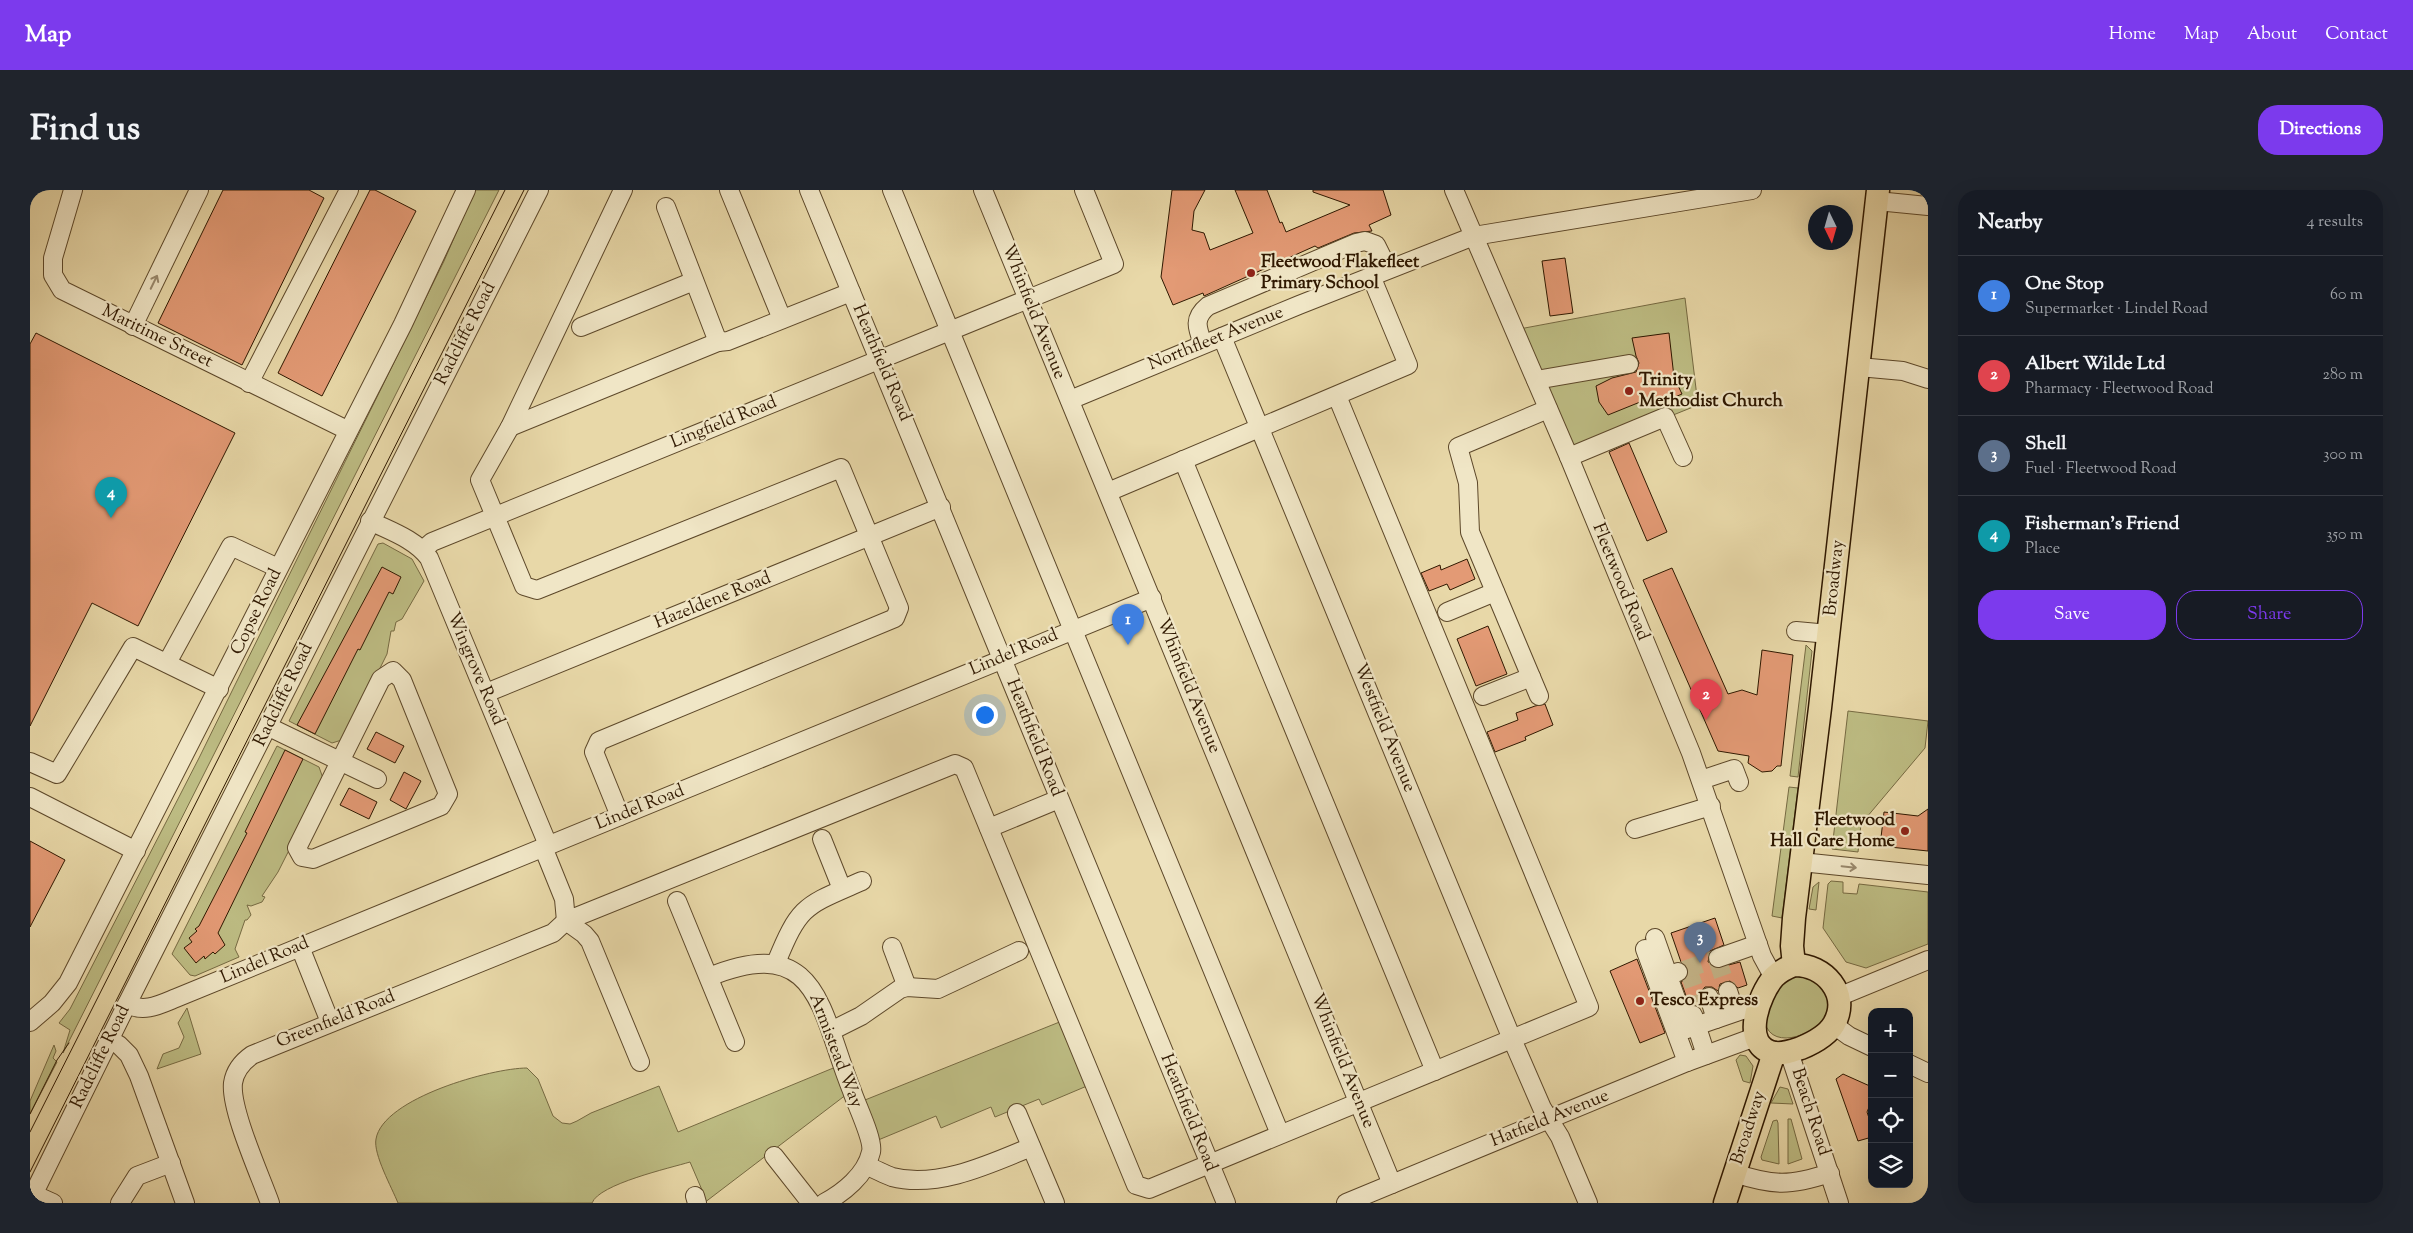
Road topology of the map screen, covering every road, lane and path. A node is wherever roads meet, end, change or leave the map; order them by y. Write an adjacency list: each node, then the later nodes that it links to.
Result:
1 (73, 190): 25 (street, Maritime Street)
2 (199, 190): 25 (street, one-way to 2)
3 (349, 190): 36 (street)
4 (466, 190): 42 (street, Copse Road)
5 (539, 190): 49 (street, Radcliffe Road)
6 (623, 190): 40 (street)
7 (729, 190): 24 (street)
8 (809, 190): 22 (street, Heathfield Road)
9 (892, 190): 27 (street)
10 (983, 190): 23 (street, Whinfield Avenue)
11 (1084, 190): 23 (street, Lingfield Road)
12 (1454, 190): 18 (street, Fleetwood Road)
13 (1752, 190): 15 (street, Northfleet Avenue)
14 (1878, 196): 16 (street); 33 (main road, Broadway)
15 (1665, 197): 18 (street, Northfleet Avenue)
16 (1928, 206)
17 (666, 207): 21 (street)
18 (1474, 236): 19 (street, Northfleet Avenue); 35 (street, Fleetwood Road)
19 (1388, 270): 20 (street, Northfleet Avenue); 30 (street)
20 (1371, 276): 28 (street, Northfleet Avenue); 37 (street)
21 (694, 281): 26 (street); 29 (street)
22 (852, 292): 24 (street); 31 (street, Heathfield Road)
23 (1027, 299): 27 (street, Lingfield Road); 38 (street, Whinfield Avenue)
24 (782, 319): 29 (street)
25 (134, 326): 36 (street, Maritime Street)
26 (581, 327)
27 (949, 331): 31 (street, Lingfield Road); 56 (street)
28 (1222, 336): 30 (street, Northfleet Avenue); 41 (street, Westfield Avenue)
29 (718, 342): 40 (street)
30 (1203, 344): 38 (street, Northfleet Avenue)
31 (880, 360): 47 (street, Heathfield Road); 48 (street, Lingfield Road)
32 (1628, 364): 35 (street)
33 (1859, 367): 34 (street); 58 (main road, Broadway)
34 (1928, 379)
35 (1536, 380): 39 (street, Fleetwood Road)
36 (249, 382): 42 (street, Maritime Street)
37 (1337, 396): 41 (street); 106 (street)
38 (1070, 400): 46 (street, Whinfield Avenue)
39 (1548, 409): 43 (street, Fleetwood Road); 53 (street)
40 (510, 427): 48 (street)
41 (1260, 427): 45 (street); 106 (street, Westfield Avenue)
42 (347, 430): 52 (street, Copse Road)
43 (1569, 457): 44 (street); 70 (street, Fleetwood Road)
44 (1683, 457)
45 (1183, 460): 46 (street); 115 (street)
46 (1108, 492): 54 (street, Whinfield Avenue)
47 (940, 507): 50 (street, Hazeldene Road); 59 (street, Heathfield Road)
48 (496, 516): 50 (street); 51 (street, Lingfield Road)
49 (370, 521): 51 (street); 66 (street, Radcliffe Road)
50 (870, 537): 63 (street, Hazeldene Road); 75 (street)
51 (423, 550): 63 (street, Wingrove Road)
52 (278, 568): 60 (street); 62 (street, Copse Road)
53 (1494, 592): 55 (street); 61 (street)
54 (1152, 598): 56 (street, Lindel Road); 117 (street, Whinfield Avenue)
55 (1447, 612)
56 (1072, 629): 59 (street, Lindel Road); 120 (street)
57 (1796, 631): 58 (street)
58 (1828, 634): 81 (main road, Broadway)
59 (1001, 659): 73 (street, Heathfield Road); 75 (street, Lindel Road)
60 (167, 663): 62 (street); 68 (street)
61 (1531, 677): 64 (street); 65 (street)
62 (219, 689): 80 (street, Copse Road)
63 (486, 693): 79 (street, Wingrove Road)
64 (1483, 696)
65 (1539, 696)
66 (269, 727): 67 (street); 99 (street, Radcliffe Road)
67 (339, 761): 67 (street); 69 (street)
68 (30, 762)
69 (377, 779)
70 (1701, 780): 71 (street); 74 (street, Fleetwood Road)
71 (1739, 782)
72 (30, 797): 80 (street)
73 (1059, 799): 76 (street); 124 (street, Heathfield Road)
74 (1711, 806): 77 (street); 87 (street, Fleetwood Road)
75 (620, 816): 79 (street, Lindel Road)
76 (990, 828): 86 (street, Greenfield Road); 124 (street, Greenfield Road)
77 (1634, 829)
78 (822, 839): 84 (street)
79 (545, 846): 86 (street); 88 (street, Lindel Road)
80 (136, 852): 101 (street, Copse Road)
81 (1801, 862): 82 (street, one-way to 82); 94 (main road, Broadway)
82 (1928, 876)
83 (862, 881): 84 (street)
84 (842, 890): 93 (street)
85 (677, 900): 95 (street)
86 (566, 921): 102 (street, Greenfield Road); 112 (street)
87 (1758, 944): 91 (street); 96 (street, Fleetwood Road)
88 (300, 946): 99 (street, Lindel Road); 102 (street)
89 (892, 947): 97 (street)
90 (1019, 951): 97 (street)
91 (1725, 959)
92 (1928, 960): 98 (street)
93 (776, 964): 95 (street, Armistead Way); 104 (street, Armistead Way)
94 (1794, 965): 96 (main road); 98 (main road)
95 (709, 977): 108 (street)
96 (1774, 978): 100 (main road)
97 (907, 987): 104 (street)
98 (1838, 997): 103 (main road)
99 (127, 1004): 107 (street, Radcliffe Road)
100 (1726, 1017): 100 (street); 105 (main road); 111 (street); 113 (street)
101 (30, 1022)
102 (330, 1022): 134 (street, Greenfield Road)
103 (1834, 1025): 109 (street); 110 (main road)
104 (831, 1031): 125 (street, Armistead Way)
105 (1755, 1037): 110 (main road); 111 (street, Hatfield Avenue)
106 (1512, 1039): 115 (street); 119 (street, Westfield Avenue)
107 (110, 1040): 123 (street); 129 (street, Radcliffe Road)
108 (735, 1042)
109 (1868, 1045)
110 (1781, 1052): 126 (main road, Broadway); 127 (street, Beach Road)
111 (1706, 1054): 113 (street, Hatfield Avenue)
112 (640, 1062)
113 (1687, 1062): 119 (street, Hatfield Avenue)
114 (1913, 1066): 116 (street)
115 (1435, 1070): 117 (street)
116 (1928, 1073)
117 (1359, 1102): 120 (street); 128 (street, Whinfield Avenue)
118 (1017, 1113): 121 (street)
119 (1548, 1119): 128 (street, Hatfield Avenue); 139 (street, Westfield Avenue)
120 (1280, 1134): 124 (street)
121 (1031, 1147): 125 (street); 136 (street)
122 (774, 1156): 135 (street)
123 (171, 1163): 132 (street); 133 (street)
124 (1209, 1164): 137 (street, Heathfield Road)
125 (867, 1166): 130 (street)
126 (1734, 1173): 127 (street, Beach Road); 140 (main road, Broadway)
127 (1830, 1173): 141 (street, Beach Road)
128 (1384, 1192): 138 (street, Hatfield Avenue)
129 (32, 1198): 131 (street)
130 (832, 1201)
131 (53, 1203)
132 (120, 1203)
133 (185, 1203)
134 (270, 1203)
135 (811, 1203)
136 (1055, 1203)
137 (1226, 1203)
138 (1346, 1203)
139 (1588, 1203)
140 (1725, 1203)
141 (1839, 1203)

